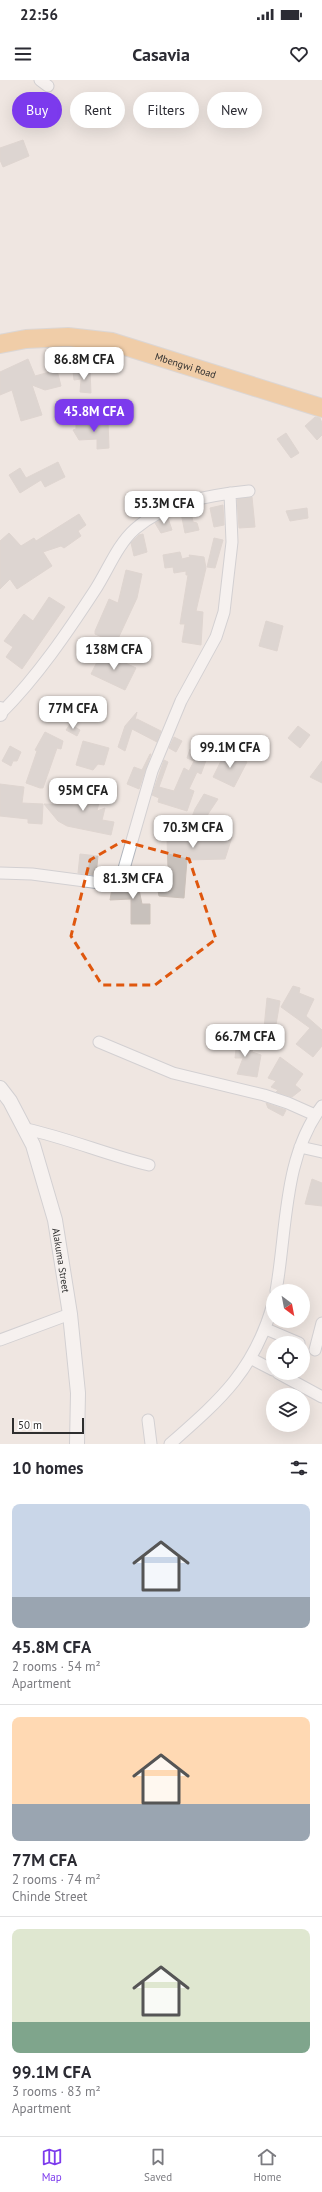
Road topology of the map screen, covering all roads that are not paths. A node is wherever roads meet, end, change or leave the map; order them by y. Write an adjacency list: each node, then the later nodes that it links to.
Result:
1 (0, 344): 2 (main road, Mbengwi Road)
2 (322, 408)
3 (249, 491): 4 (street)
4 (230, 493): 5 (street); 6 (street)
5 (0, 712)
6 (0, 873)
7 (99, 1042): 9 (street)
8 (0, 1088): 10 (street, Alakuma Street)
9 (319, 1111): 11 (street)
10 (26, 1129): 13 (street); 15 (street, Alakuma Street)
11 (300, 1147): 12 (street); 14 (street)
12 (322, 1152)
13 (149, 1165)
14 (277, 1284)
15 (70, 1314): 19 (street); 26 (street, Alakuma Street)
16 (322, 1323): 20 (street)
17 (266, 1329): 18 (street); 21 (street)
18 (282, 1336)
19 (0, 1340)
20 (319, 1351)
21 (252, 1359): 22 (street); 28 (street)
22 (266, 1366)
23 (291, 1380): 24 (street)
24 (322, 1397)
25 (148, 1420): 27 (street)
26 (77, 1444)
27 (151, 1444)
28 (170, 1444)

